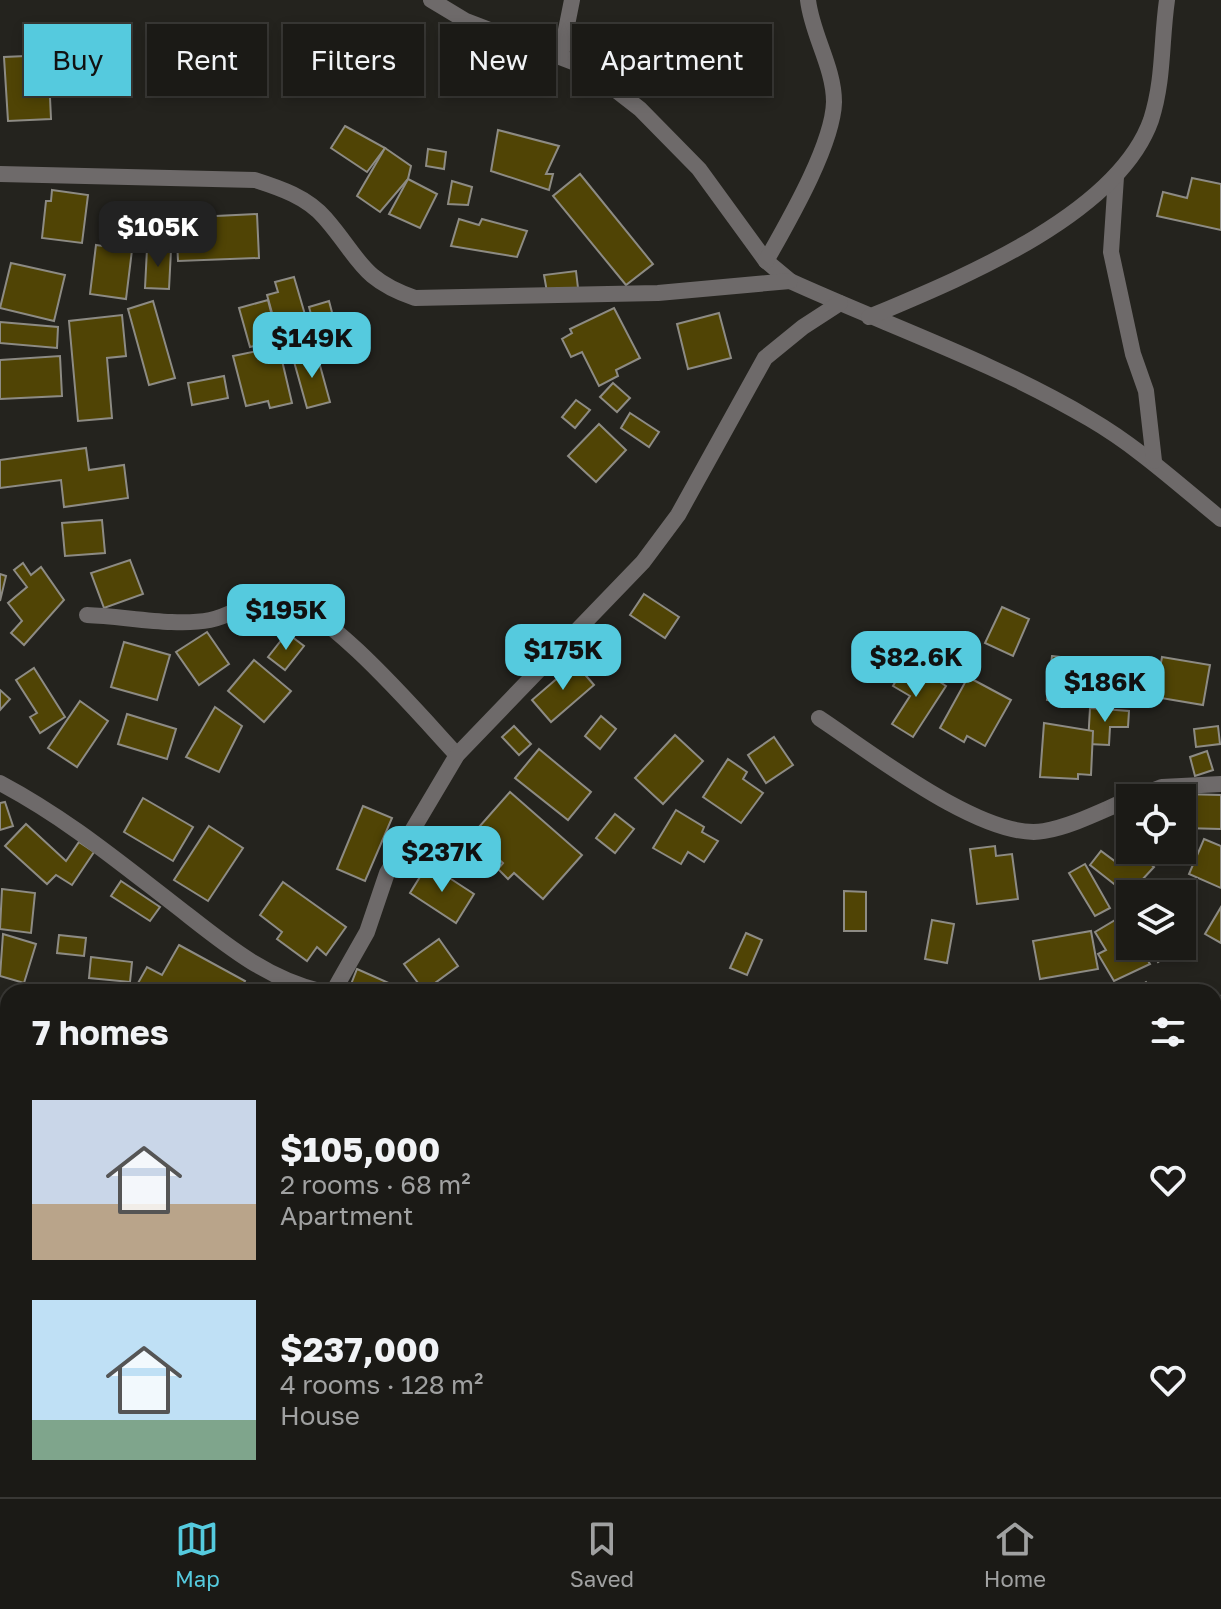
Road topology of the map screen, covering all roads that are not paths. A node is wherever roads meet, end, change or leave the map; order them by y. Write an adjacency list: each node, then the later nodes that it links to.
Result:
1 (431, 0): 5 (street)
2 (572, 0): 5 (street)
3 (808, 0): 8 (street)
4 (1167, 0): 7 (street)
5 (561, 55): 8 (street)
6 (0, 174): 9 (street)
7 (1116, 177): 11 (street); 12 (street)
8 (766, 261): 9 (street)
9 (790, 281): 10 (street)
10 (840, 303): 11 (street); 16 (street)
11 (869, 317): 12 (street)
12 (1154, 461): 13 (street)
13 (1221, 519)
14 (87, 615): 16 (street)
15 (819, 718): 20 (street)
16 (457, 755): 22 (street)
17 (0, 783): 21 (street)
18 (1221, 784): 19 (street)
19 (1196, 785)
20 (1116, 805)
21 (290, 984)
22 (338, 984)

